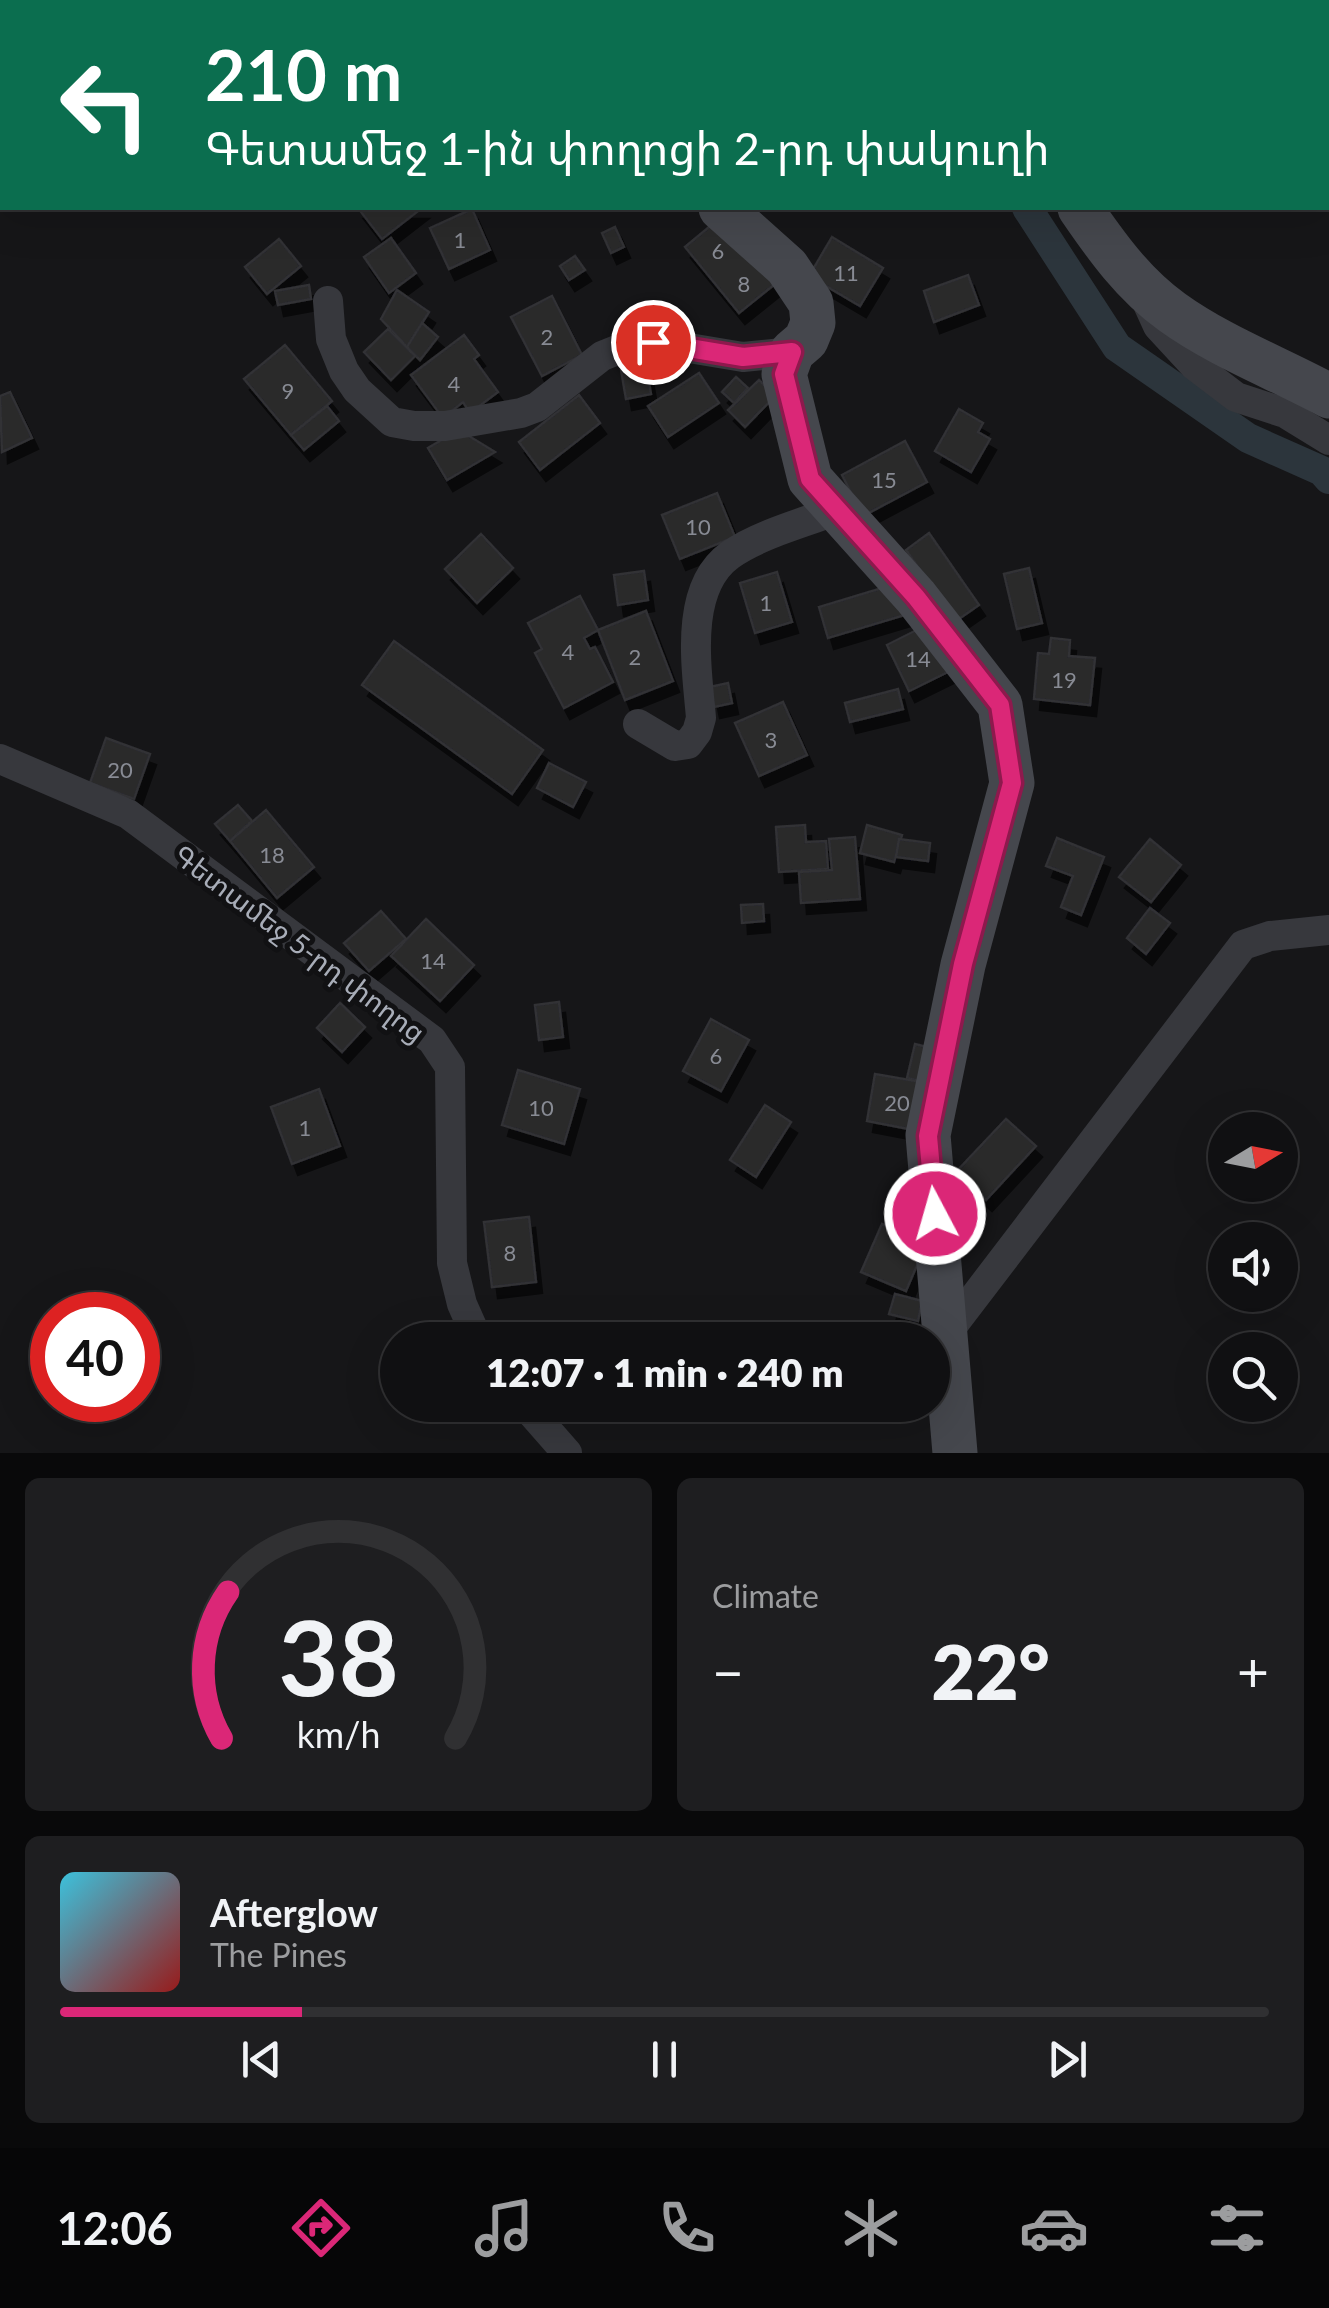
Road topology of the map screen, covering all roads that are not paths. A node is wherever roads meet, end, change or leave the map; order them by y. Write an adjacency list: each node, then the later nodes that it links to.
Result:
1 (723, 210): 5 (street)
2 (1081, 210): 3 (street)
3 (1138, 283): 6 (street); 7 (street)
4 (328, 302): 5 (street)
5 (792, 352): 8 (street)
6 (1329, 396)
7 (1329, 440)
8 (838, 510): 9 (street); 13 (street)
9 (638, 724)
10 (0, 759): 12 (street, Գետամեջ 5-րդ փողոց)
11 (1329, 930): 14 (street)
12 (470, 1322)
13 (945, 1322)
14 (950, 1328)
15 (950, 1386): 18 (street)
16 (540, 1422): 17 (street)
17 (567, 1453)
18 (955, 1453)

